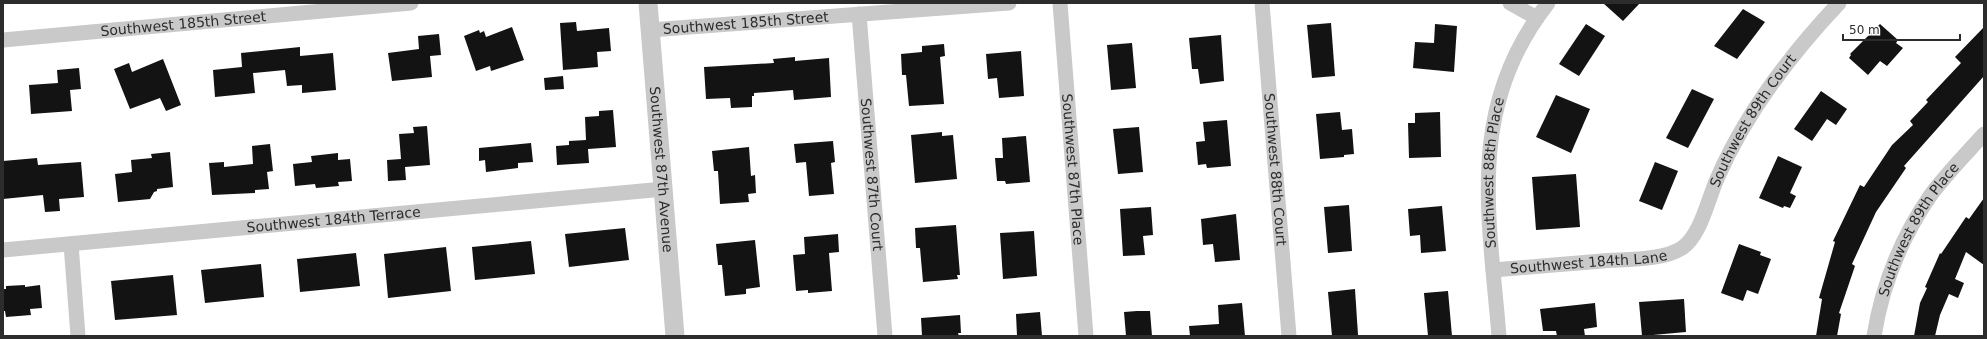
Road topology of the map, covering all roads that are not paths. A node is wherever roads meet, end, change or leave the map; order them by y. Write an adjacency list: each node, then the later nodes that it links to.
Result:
1 (411, 3): 12 (street, Southwest 185th Street)
2 (648, 3): 11 (street, Southwest 87th Avenue)
3 (1009, 3): 9 (street, Southwest 185th Street)
4 (1060, 3): 22 (street, Southwest 87th Place)
5 (1262, 3): 23 (street, Southwest 88th Court)
6 (1510, 3): 10 (street)
7 (1548, 3): 10 (street, Southwest 88th Place)
8 (1839, 3): 16 (street, Southwest 89th Court)
9 (859, 14): 11 (street, Southwest 185th Street); 21 (street, Southwest 87th Court)
10 (1537, 18): 18 (street, Southwest 88th Place)
11 (650, 30): 14 (street, Southwest 87th Avenue)
12 (3, 40)
13 (1984, 134): 25 (street, Southwest 89th Place)
14 (664, 189): 15 (street, Southwest 184th Terrace); 20 (street, Southwest 87th Avenue)
15 (70, 244): 17 (street, Southwest 184th Terrace); 19 (street)
16 (1682, 248): 18 (street, Southwest 184th Lane)
17 (3, 250)
18 (1493, 270): 24 (street, Southwest 88th Place)
19 (78, 336)
20 (675, 336)
21 (885, 336)
22 (1086, 336)
23 (1288, 336)
24 (1499, 336)
25 (1874, 336)

